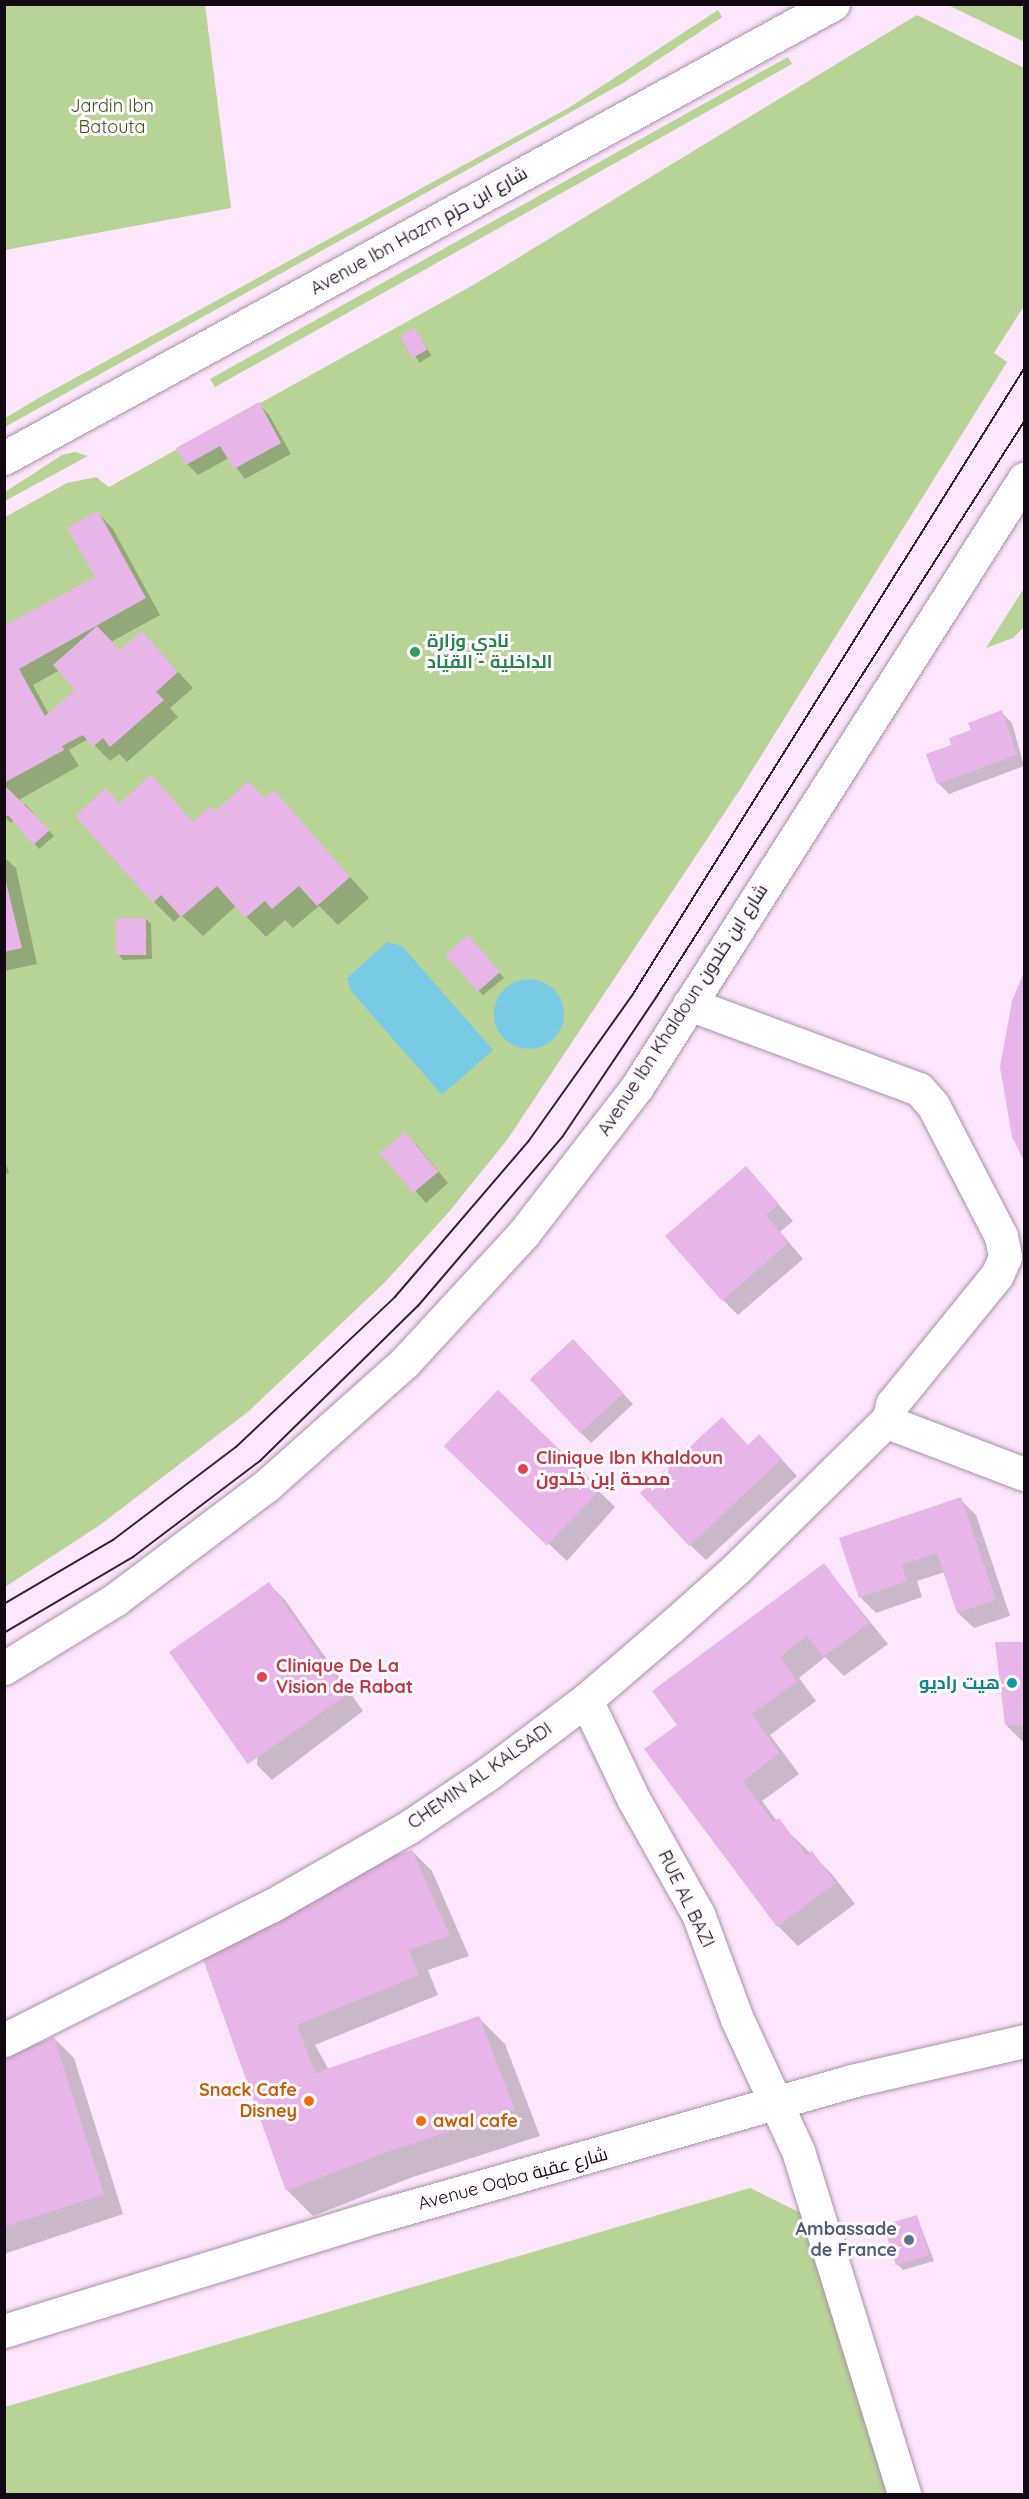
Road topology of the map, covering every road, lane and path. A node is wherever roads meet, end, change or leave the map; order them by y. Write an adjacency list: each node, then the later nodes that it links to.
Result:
1 (833, 4): 2 (street, Avenue Ibn Hazm شارع ابن حزم)
2 (4, 458)
3 (1024, 479): 4 (street, Avenue Ibn Khaldoun شارع ابن خلدون)
4 (689, 1004): 5 (street, CHEMIN AL KALSADI); 7 (street, Avenue Ibn Khaldoun شارع ابن خلدون)
5 (889, 1418): 6 (street); 8 (street, CHEMIN AL KALSADI)
6 (1024, 1474)
7 (4, 1668)
8 (586, 1700): 9 (street, CHEMIN AL KALSADI); 11 (street, RUE AL BAZI)
9 (4, 2040)
10 (1024, 2041): 11 (street, Avenue Oqba شارع عقبة)
11 (778, 2103): 12 (street, Avenue Oqba شارع عقبة); 13 (street, RUE AL BAZI)
12 (4, 2331)
13 (903, 2494)

